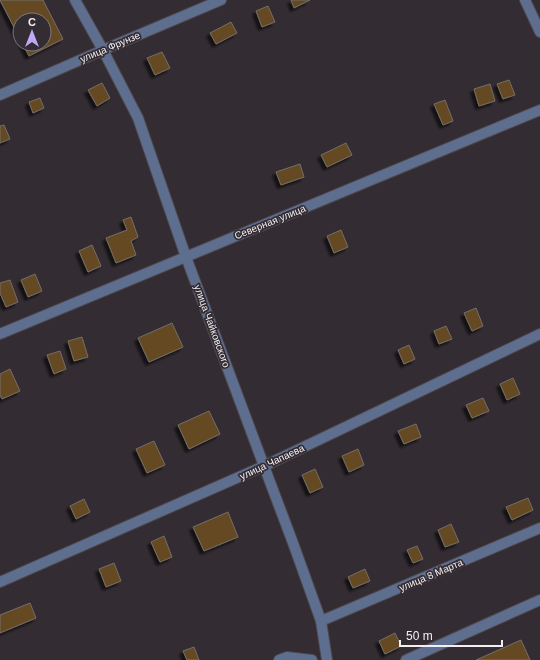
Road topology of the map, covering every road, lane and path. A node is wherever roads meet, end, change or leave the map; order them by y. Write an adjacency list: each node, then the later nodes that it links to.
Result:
1 (75, 0): 5 (street, улица Чайковского)
2 (221, 0): 5 (street, улица Фрунзе)
3 (525, 0): 4 (street)
4 (540, 32)
5 (103, 50): 6 (street, улица Фрунзе); 8 (street, улица Чайковского)
6 (0, 95)
7 (540, 110): 8 (street, Северная улица)
8 (186, 257): 9 (street, Северная улица); 11 (street, улица Чайковского)
9 (0, 334)
10 (540, 334): 11 (street, улица Чапаева)
11 (264, 466): 13 (street, улица Чапаева); 15 (street, улица Чайковского)
12 (540, 528): 15 (street, улица 8 Марта)
13 (0, 582)
14 (540, 600): 19 (street)
15 (321, 621): 18 (street, улица Чайковского)
16 (279, 660): 17 (street)
17 (312, 660)
18 (327, 660)
19 (406, 660)

